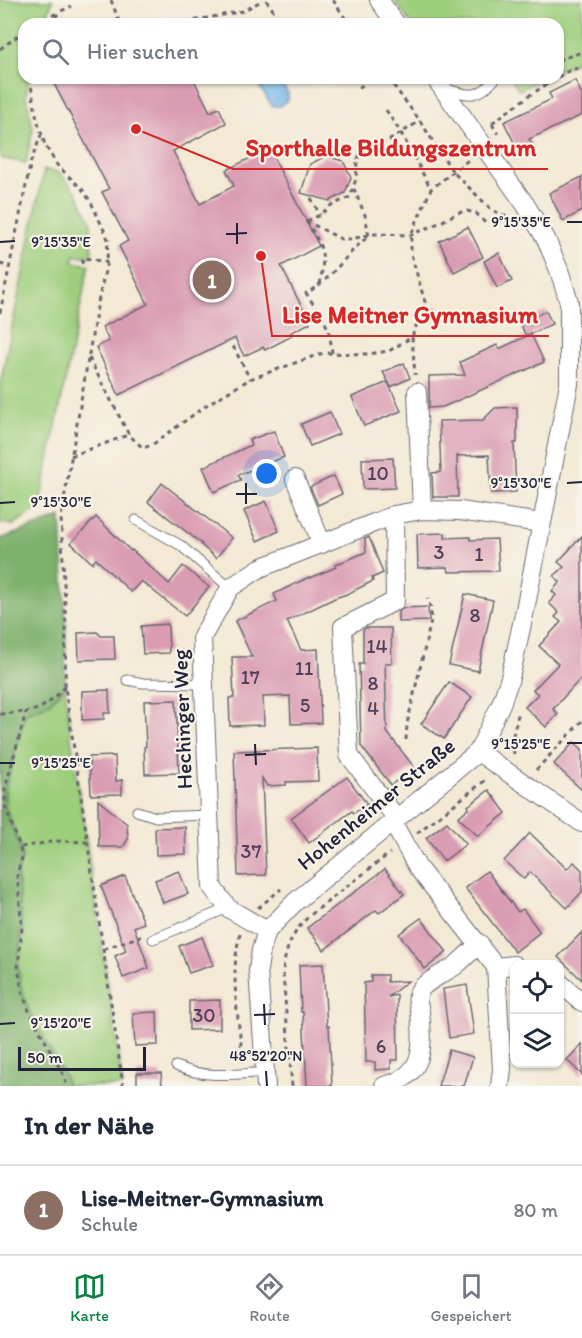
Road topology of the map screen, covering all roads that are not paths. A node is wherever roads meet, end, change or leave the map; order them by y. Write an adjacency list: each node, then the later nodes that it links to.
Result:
1 (378, 0): 2 (street)
2 (392, 18)
3 (439, 84): 6 (street, Hohenheimer Straße)
4 (440, 84): 5 (lane)
5 (491, 84)
6 (576, 303): 12 (street, Hohenheimer Straße)
7 (417, 392): 9 (street)
8 (295, 479): 13 (street)
9 (422, 510): 10 (street, Hechinger Weg); 12 (street, Hechinger Weg)
10 (394, 515): 13 (street, Hechinger Weg); 20 (street)
11 (136, 520): 14 (lane)
12 (542, 523): 17 (street, Hohenheimer Straße)
13 (322, 544): 14 (street, Hechinger Weg)
14 (230, 588): 16 (street, Hechinger Weg)
15 (127, 680): 16 (lane)
16 (204, 684): 19 (street, Hechinger Weg)
17 (478, 752): 20 (street, Hohenheimer Straße); 21 (street)
18 (137, 811): 19 (lane)
19 (209, 815): 22 (street, Hechinger Weg)
20 (395, 821): 23 (street, Hohenheimer Straße); 25 (street)
21 (582, 823)
22 (228, 908): 23 (street, Hechinger Weg); 24 (lane)
23 (267, 931): 30 (street, Hohenheimer Straße)
24 (153, 939)
25 (480, 944): 26 (street); 31 (street)
26 (506, 966): 32 (street)
27 (564, 986): 28 (street)
28 (582, 1002)
29 (176, 1066): 30 (lane)
30 (266, 1079)
31 (384, 1086)
32 (500, 1086)

